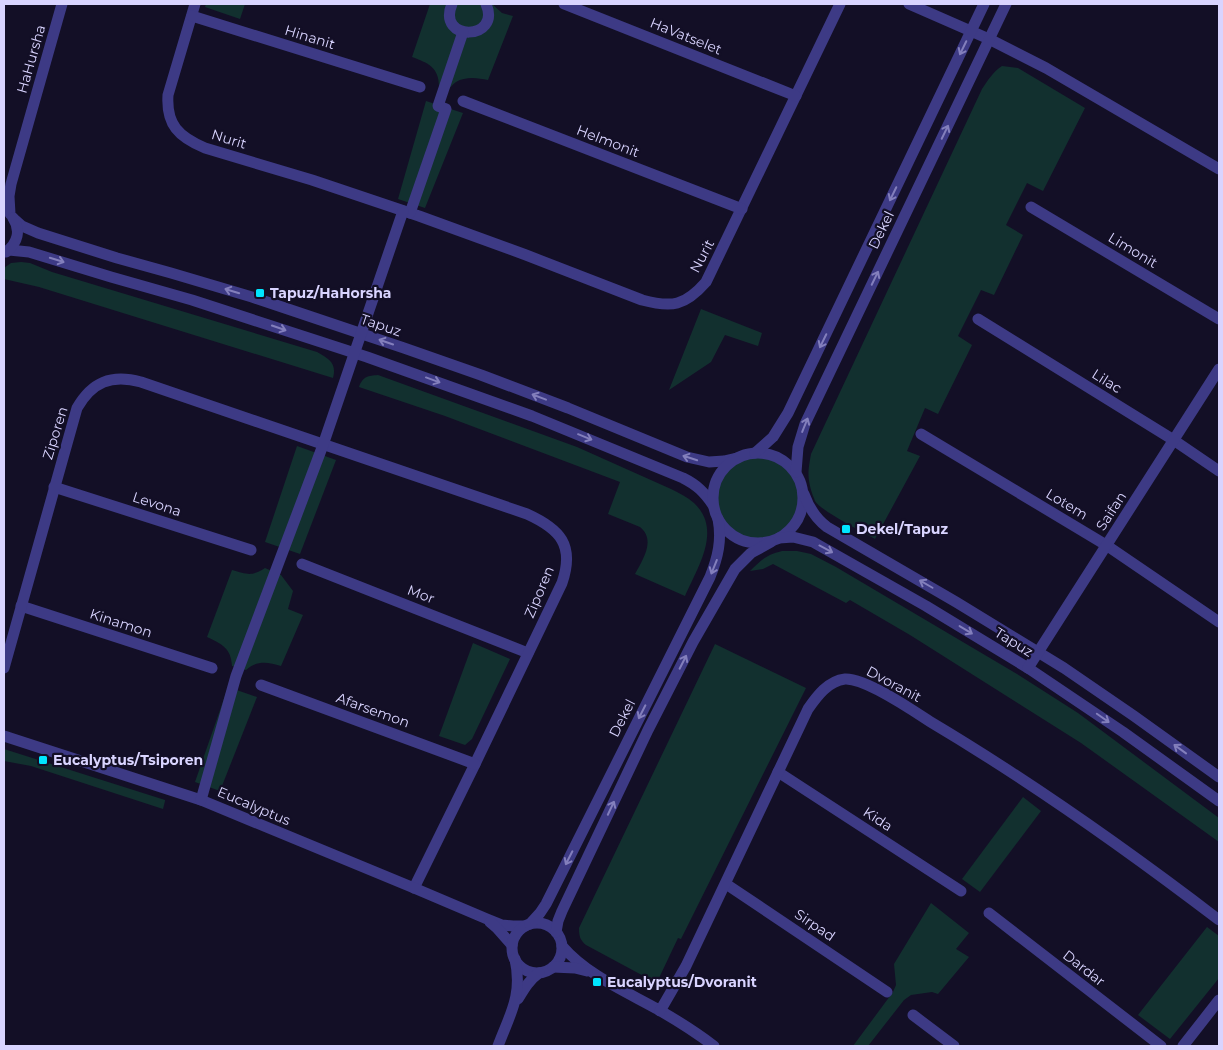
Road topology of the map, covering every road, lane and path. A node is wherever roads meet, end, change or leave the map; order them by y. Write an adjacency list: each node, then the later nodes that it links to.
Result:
1 (62, 4): 18 (street, HaHursha)
2 (195, 4): 10 (street, Nurit)
3 (452, 4): 12 (street)
4 (486, 4): 12 (street)
5 (564, 4): 15 (street, HaVatselet)
6 (840, 4): 15 (street, Nurit)
7 (909, 4): 11 (street)
8 (984, 4): 11 (street, Dekel)
9 (1006, 4): 13 (street, Dekel)
10 (192, 16): 14 (street, Hinanit); 22 (street, Nurit)
11 (971, 31): 13 (street); 33 (street, Dekel, one-way to 33)
12 (463, 32): 22 (street)
13 (989, 40): 17 (street); 36 (street, Dekel, one-way to 13)
14 (420, 87)
15 (796, 96): 21 (street, Nurit)
16 (463, 100): 21 (street, Helmonit)
17 (1219, 169)
18 (12, 180): 19 (street, HaHursha); 23 (street, HaHursha)
19 (4, 194)
20 (1031, 207): 26 (street, Limonit)
21 (742, 209): 22 (street, Nurit)
22 (407, 212): 27 (street)
23 (9, 214): 24 (street, HaHursha); 27 (street, Tapuz, one-way to 23)
24 (6, 252): 28 (street, one-way to 28)
25 (978, 319): 31 (street, Lilac)
26 (1219, 319)
27 (361, 334): 28 (street); 34 (street, Tapuz, one-way to 27)
28 (355, 353): 32 (street); 39 (street, one-way to 39)
29 (1219, 370): 31 (street, Saifan)
30 (922, 434): 42 (street, Lotem)
31 (1174, 440): 35 (street, Lilac); 42 (street, Saifan)
32 (323, 445): 37 (street, Ziporen); 48 (street, Ziporen); 57 (street)
33 (754, 453): 34 (street); 36 (street)
34 (738, 458): 39 (street)
35 (1219, 471)
36 (796, 472): 38 (street)
37 (54, 487): 43 (street, Levona); 45 (street, Ziporen)
38 (804, 494): 41 (street); 47 (street, Tapuz, one-way to 38)
39 (713, 504): 40 (street)
40 (718, 519): 41 (street); 65 (street, Dekel, one-way to 65)
41 (775, 540): 51 (street, Tapuz, one-way to 51); 66 (street, Dekel, one-way to 41)
42 (1107, 545): 46 (street, Lotem); 47 (street, Saifan)
43 (251, 550)
44 (302, 564): 48 (street, Mor)
45 (21, 606): 49 (street, Ziporen); 50 (street, Kinamon)
46 (1219, 622)
47 (1038, 652): 51 (street, Saifan); 56 (street, Tapuz, one-way to 47)
48 (528, 653): 54 (street, Ziporen)
49 (4, 668)
50 (212, 668)
51 (1028, 668): 58 (street, Tapuz, one-way to 58)
52 (261, 685): 54 (street, Afarsemon)
53 (4, 736): 57 (street, Eucalyptus)
54 (475, 764): 60 (street, Ziporen)
55 (778, 772): 59 (street, Dvoranit); 61 (street, Kida); 64 (street, Dvoranit)
56 (1219, 777)
57 (200, 800): 60 (street, Eucalyptus)
58 (1219, 801)
59 (726, 884): 73 (street, Sirpad); 76 (street, Dvoranit)
60 (414, 888): 63 (street, Eucalyptus)
61 (962, 891)
62 (989, 913): 81 (street, Dardar)
63 (487, 919): 65 (street, Eucalyptus); 67 (street, Eucalyptus)
64 (1219, 920)
65 (528, 925): 66 (street); 67 (street)
66 (556, 932): 68 (street)
67 (512, 945): 69 (street)
68 (562, 946): 70 (street); 72 (street)
69 (515, 959): 71 (street); 75 (street)
70 (552, 967): 71 (street); 72 (street)
71 (539, 973): 75 (street)
72 (596, 974): 76 (street)
73 (887, 992)
74 (1219, 1000): 82 (street)
75 (514, 1004): 78 (street)
76 (660, 1011): 79 (street)
77 (913, 1015): 80 (street)
78 (498, 1046)
79 (714, 1046)
80 (954, 1046)
81 (1161, 1046)
82 (1183, 1046)

